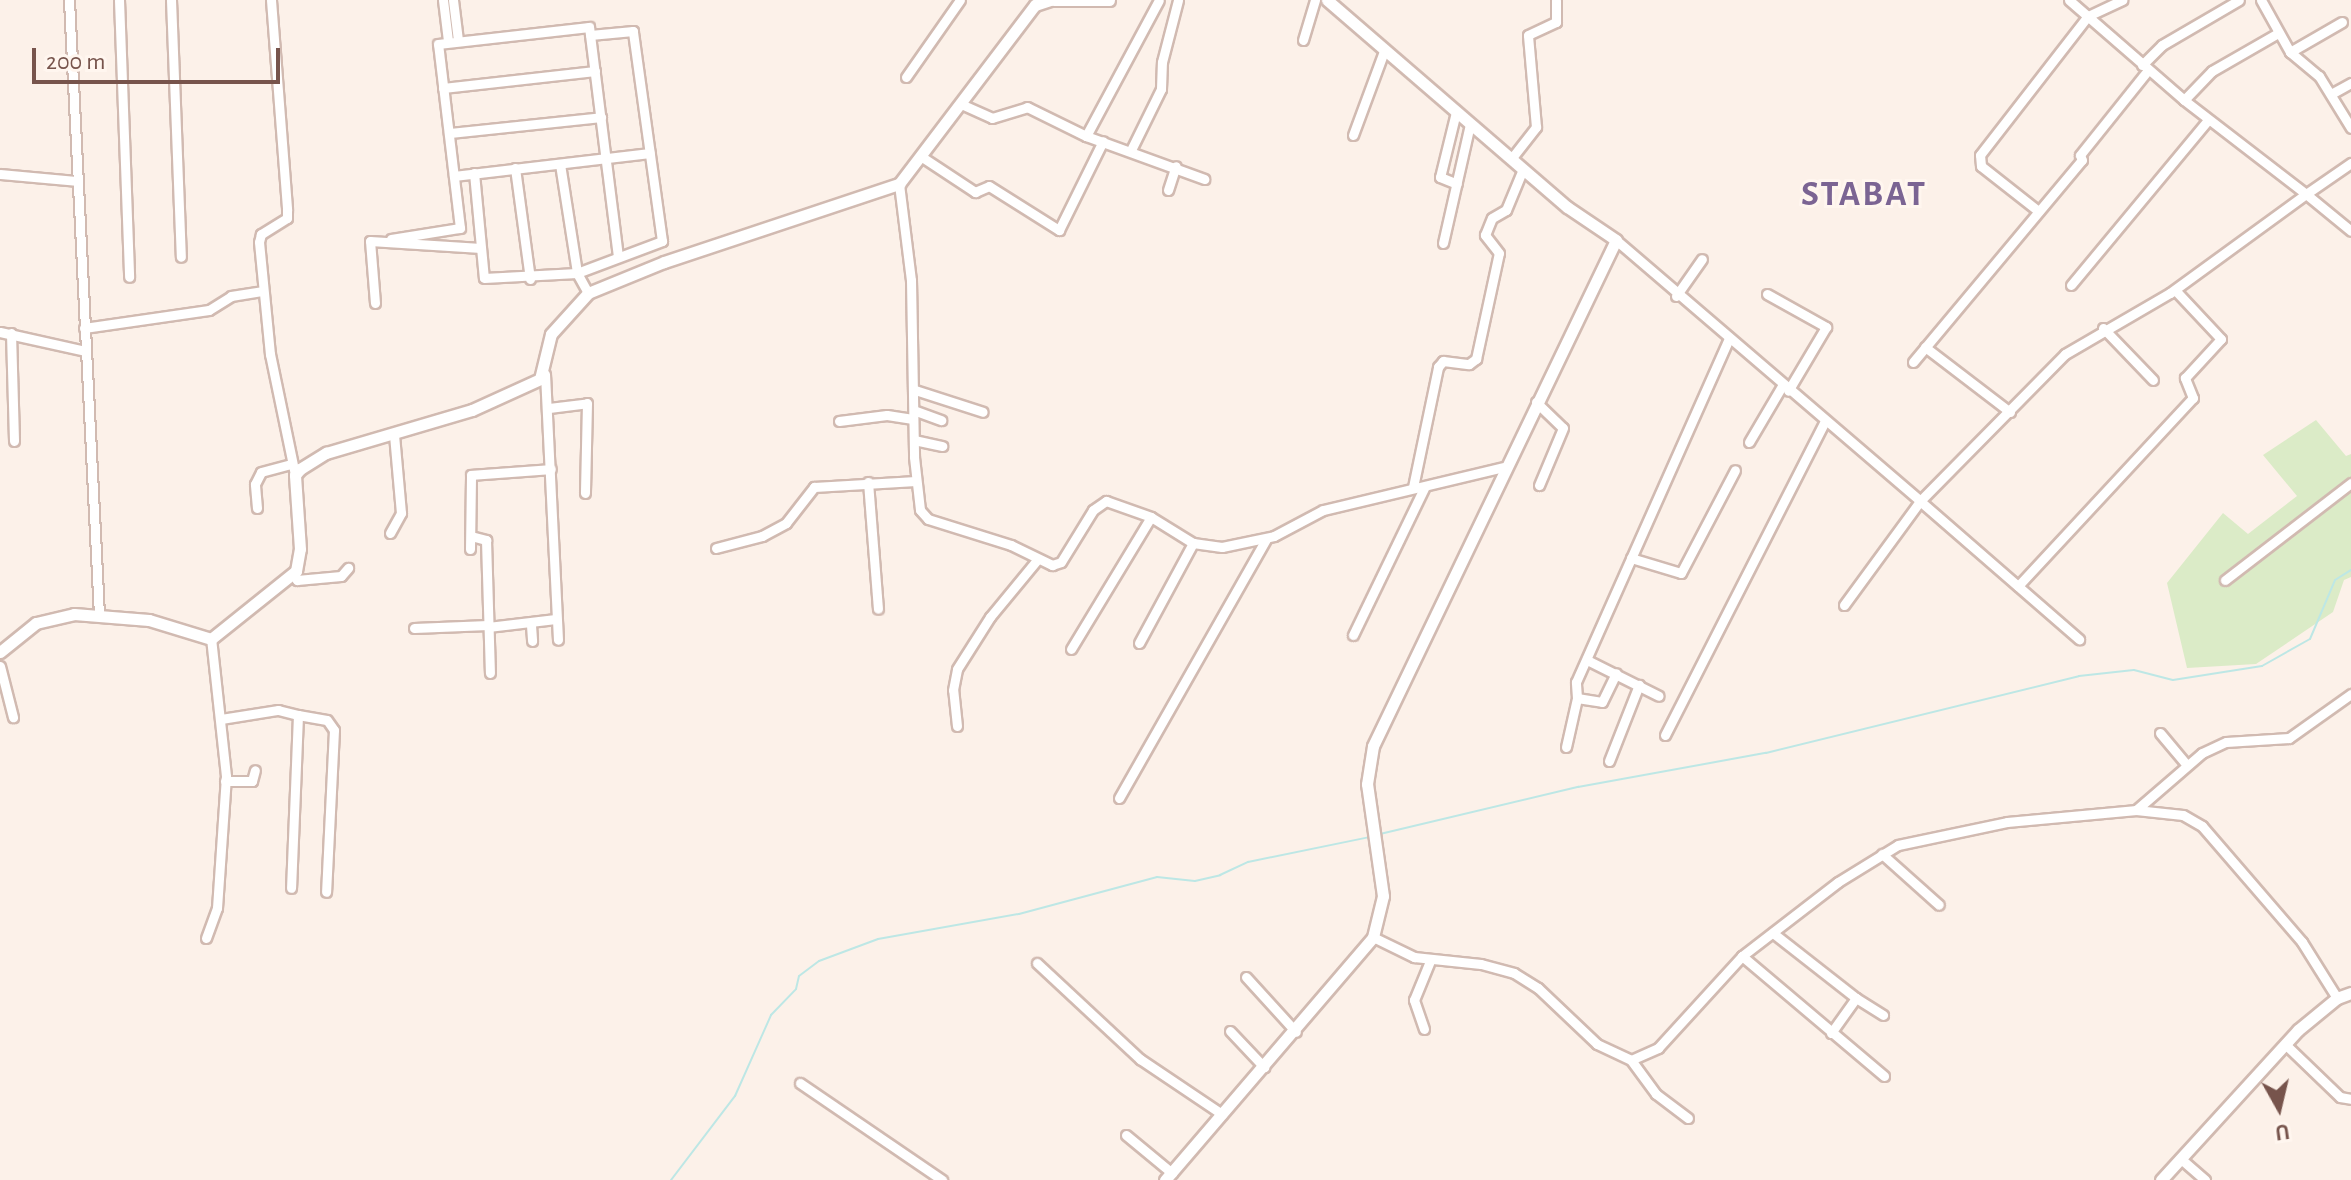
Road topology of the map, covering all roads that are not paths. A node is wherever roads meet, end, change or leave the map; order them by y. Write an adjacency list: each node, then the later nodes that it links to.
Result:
1 (69, 0): 59 (street)
2 (119, 0): 74 (street)
3 (171, 0): 71 (street)
4 (271, 0): 78 (street)
5 (443, 0): 25 (street)
6 (453, 0): 25 (street)
7 (960, 0): 30 (street)
8 (1052, 0): 9 (street); 19 (street)
9 (1109, 0)
10 (1159, 0): 43 (street)
11 (1178, 0): 45 (street)
12 (1315, 0): 24 (street)
13 (1327, 0): 26 (street)
14 (1556, 0): 49 (street)
15 (2069, 0): 20 (street)
16 (2123, 0): 20 (street)
17 (2239, 0): 28 (street)
18 (2261, 0): 22 (street)
19 (1037, 3): 35 (street)
20 (2088, 16): 28 (street); 64 (street)
21 (2342, 22): 27 (street)
22 (2278, 33): 27 (street); 34 (street)
23 (590, 35): 25 (street); 29 (street); 46 (street)
24 (1303, 40)
25 (453, 41): 32 (street)
26 (1384, 51): 36 (street); 42 (street)
27 (2290, 52): 33 (street)
28 (2145, 67): 34 (street); 64 (street)
29 (595, 71): 32 (street); 37 (street)
30 (906, 77)
31 (2351, 83): 33 (street)
32 (443, 88): 41 (street)
33 (2331, 94): 40 (street)
34 (2184, 100): 38 (street)
35 (961, 104): 43 (street); 47 (street)
36 (1456, 112): 39 (street); 61 (street)
37 (601, 117): 41 (street); 48 (street)
38 (2208, 120): 63 (street); 76 (street)
39 (1470, 124): 49 (street); 61 (street)
40 (2351, 128)
41 (450, 133): 57 (street)
42 (1353, 135)
43 (1086, 136): 44 (street)
44 (1103, 141): 45 (street); 47 (street)
45 (1131, 150): 52 (street)
46 (650, 153): 48 (street); 70 (street)
47 (922, 157): 60 (street)
48 (607, 158): 51 (street); 70 (street)
49 (1511, 159): 54 (street)
50 (2351, 163): 63 (street)
51 (560, 164): 53 (street); 73 (street)
52 (1176, 166): 58 (street); 62 (street)
53 (515, 168): 55 (street); 75 (street)
54 (1523, 169): 67 (street); 116 (street)
55 (474, 173): 57 (street); 69 (street)
56 (0, 174): 59 (street)
57 (454, 176): 66 (street)
58 (1204, 179)
59 (77, 181): 83 (street)
60 (899, 184): 79 (street); 94 (street)
61 (1457, 184): 68 (street)
62 (1168, 190)
63 (2306, 194): 65 (street); 77 (street)
64 (2037, 210): 88 (street)
65 (2351, 231)
66 (391, 239): 69 (street); 82 (street)
67 (1616, 240): 81 (street); 95 (street)
68 (1443, 243)
69 (481, 248): 75 (street)
70 (618, 255): 73 (street)
71 (181, 257)
72 (1702, 259): 81 (street)
73 (577, 273): 75 (street); 79 (street)
74 (129, 277)
75 (530, 279)
76 (2071, 285)
77 (2175, 290): 84 (street); 133 (street)
78 (262, 291): 83 (street); 109 (street)
79 (588, 293): 91 (street)
80 (1767, 294): 93 (street)
81 (1676, 296): 87 (street)
82 (375, 303)
83 (84, 328): 89 (street)
84 (2103, 328): 92 (street); 98 (street)
85 (0, 332): 86 (street)
86 (11, 333): 89 (street); 105 (street)
87 (1728, 340): 93 (street); 128 (street)
88 (1925, 347): 90 (street); 98 (street)
89 (85, 351): 136 (street)
90 (1913, 362)
91 (545, 374): 96 (street); 103 (street)
92 (2153, 380)
93 (1785, 388): 102 (street); 106 (street)
94 (915, 390): 97 (street); 99 (street)
95 (1536, 402): 108 (street); 115 (street)
96 (549, 408): 110 (street); 118 (street)
97 (983, 412)
98 (2010, 412): 119 (street)
99 (915, 415): 100 (street); 101 (street); 104 (street)
100 (941, 420)
101 (839, 421)
102 (1824, 423): 119 (street); 162 (street)
103 (394, 434): 109 (street); 122 (street)
104 (914, 440): 107 (street); 112 (street)
105 (14, 441)
106 (1749, 442)
107 (942, 446)
108 (1503, 467): 117 (street); 175 (street)
109 (293, 469): 120 (street); 131 (street)
110 (551, 469): 123 (street); 137 (street)
111 (1735, 470): 128 (street)
112 (916, 481): 113 (street); 129 (street)
113 (868, 482): 126 (street); 135 (street)
114 (2351, 483): 132 (street)
115 (1539, 485)
116 (1413, 487): 117 (street); 124 (street)
117 (1424, 488): 141 (street)
118 (585, 493)
119 (1920, 501): 133 (street); 134 (street)
120 (257, 508)
121 (1151, 517): 125 (street); 129 (street); 147 (street)
122 (390, 533)
123 (471, 536): 127 (street); 139 (street)
124 (1267, 538): 125 (street); 168 (street)
125 (1193, 543): 146 (street)
126 (716, 548)
127 (470, 549)
128 (1631, 558): 149 (street)
129 (1037, 560): 160 (street)
130 (348, 568): 131 (street)
131 (294, 575): 142 (street)
132 (2225, 580)
133 (2018, 586): 143 (street)
134 (1844, 605)
135 (878, 609)
136 (99, 616): 142 (street); 148 (street)
137 (556, 619): 138 (street); 144 (street)
138 (531, 625): 139 (street); 145 (street)
139 (488, 626): 140 (street); 151 (street)
140 (414, 628)
141 (1353, 635)
142 (211, 639): 159 (street)
143 (2079, 639)
144 (558, 640)
145 (532, 641)
146 (1139, 643)
147 (1071, 649)
148 (0, 652)
149 (1587, 660): 152 (street); 156 (street)
150 (0, 666): 158 (street)
151 (490, 673)
152 (1616, 673): 153 (street); 156 (street)
153 (1639, 685): 155 (street); 164 (street)
154 (2351, 694): 165 (street)
155 (1659, 696)
156 (1577, 698): 163 (street)
157 (298, 715): 159 (street); 171 (street); 172 (street)
158 (13, 717)
159 (221, 719): 167 (street)
160 (957, 726)
161 (2160, 733): 165 (street)
162 (1665, 735)
163 (1566, 747)
164 (1609, 761)
165 (2186, 764): 169 (street)
166 (255, 770): 167 (street)
167 (225, 781): 176 (street)
168 (1119, 798)
169 (2136, 810): 170 (street); 183 (street)
170 (1882, 854): 173 (street); 174 (street)
171 (291, 888)
172 (326, 892)
173 (1939, 905)
174 (1773, 933): 177 (street); 182 (street)
175 (1373, 937): 178 (street); 187 (street)
176 (206, 938)
177 (1742, 956): 188 (street); 190 (street)
178 (1430, 961): 185 (street); 190 (street)
179 (1037, 963): 195 (street)
180 (1246, 977): 187 (street)
181 (2351, 993): 183 (street)
182 (1856, 998): 184 (street); 188 (street)
183 (2337, 998): 189 (street)
184 (1883, 1015)
185 (1424, 1029)
186 (1230, 1031): 191 (street)
187 (1296, 1032): 191 (street)
188 (1831, 1033): 192 (street)
189 (2286, 1045): 194 (street); 198 (street)
190 (1631, 1060): 196 (street)
191 (1264, 1067): 195 (street)
192 (1884, 1076)
193 (800, 1083): 200 (street)
194 (2351, 1099)
195 (1222, 1114): 199 (street)
196 (1688, 1118)
197 (1126, 1135): 199 (street)
198 (2181, 1159): 201 (street); 202 (street)
199 (1168, 1177)
200 (942, 1180)
201 (2161, 1180)
202 (2205, 1180)

